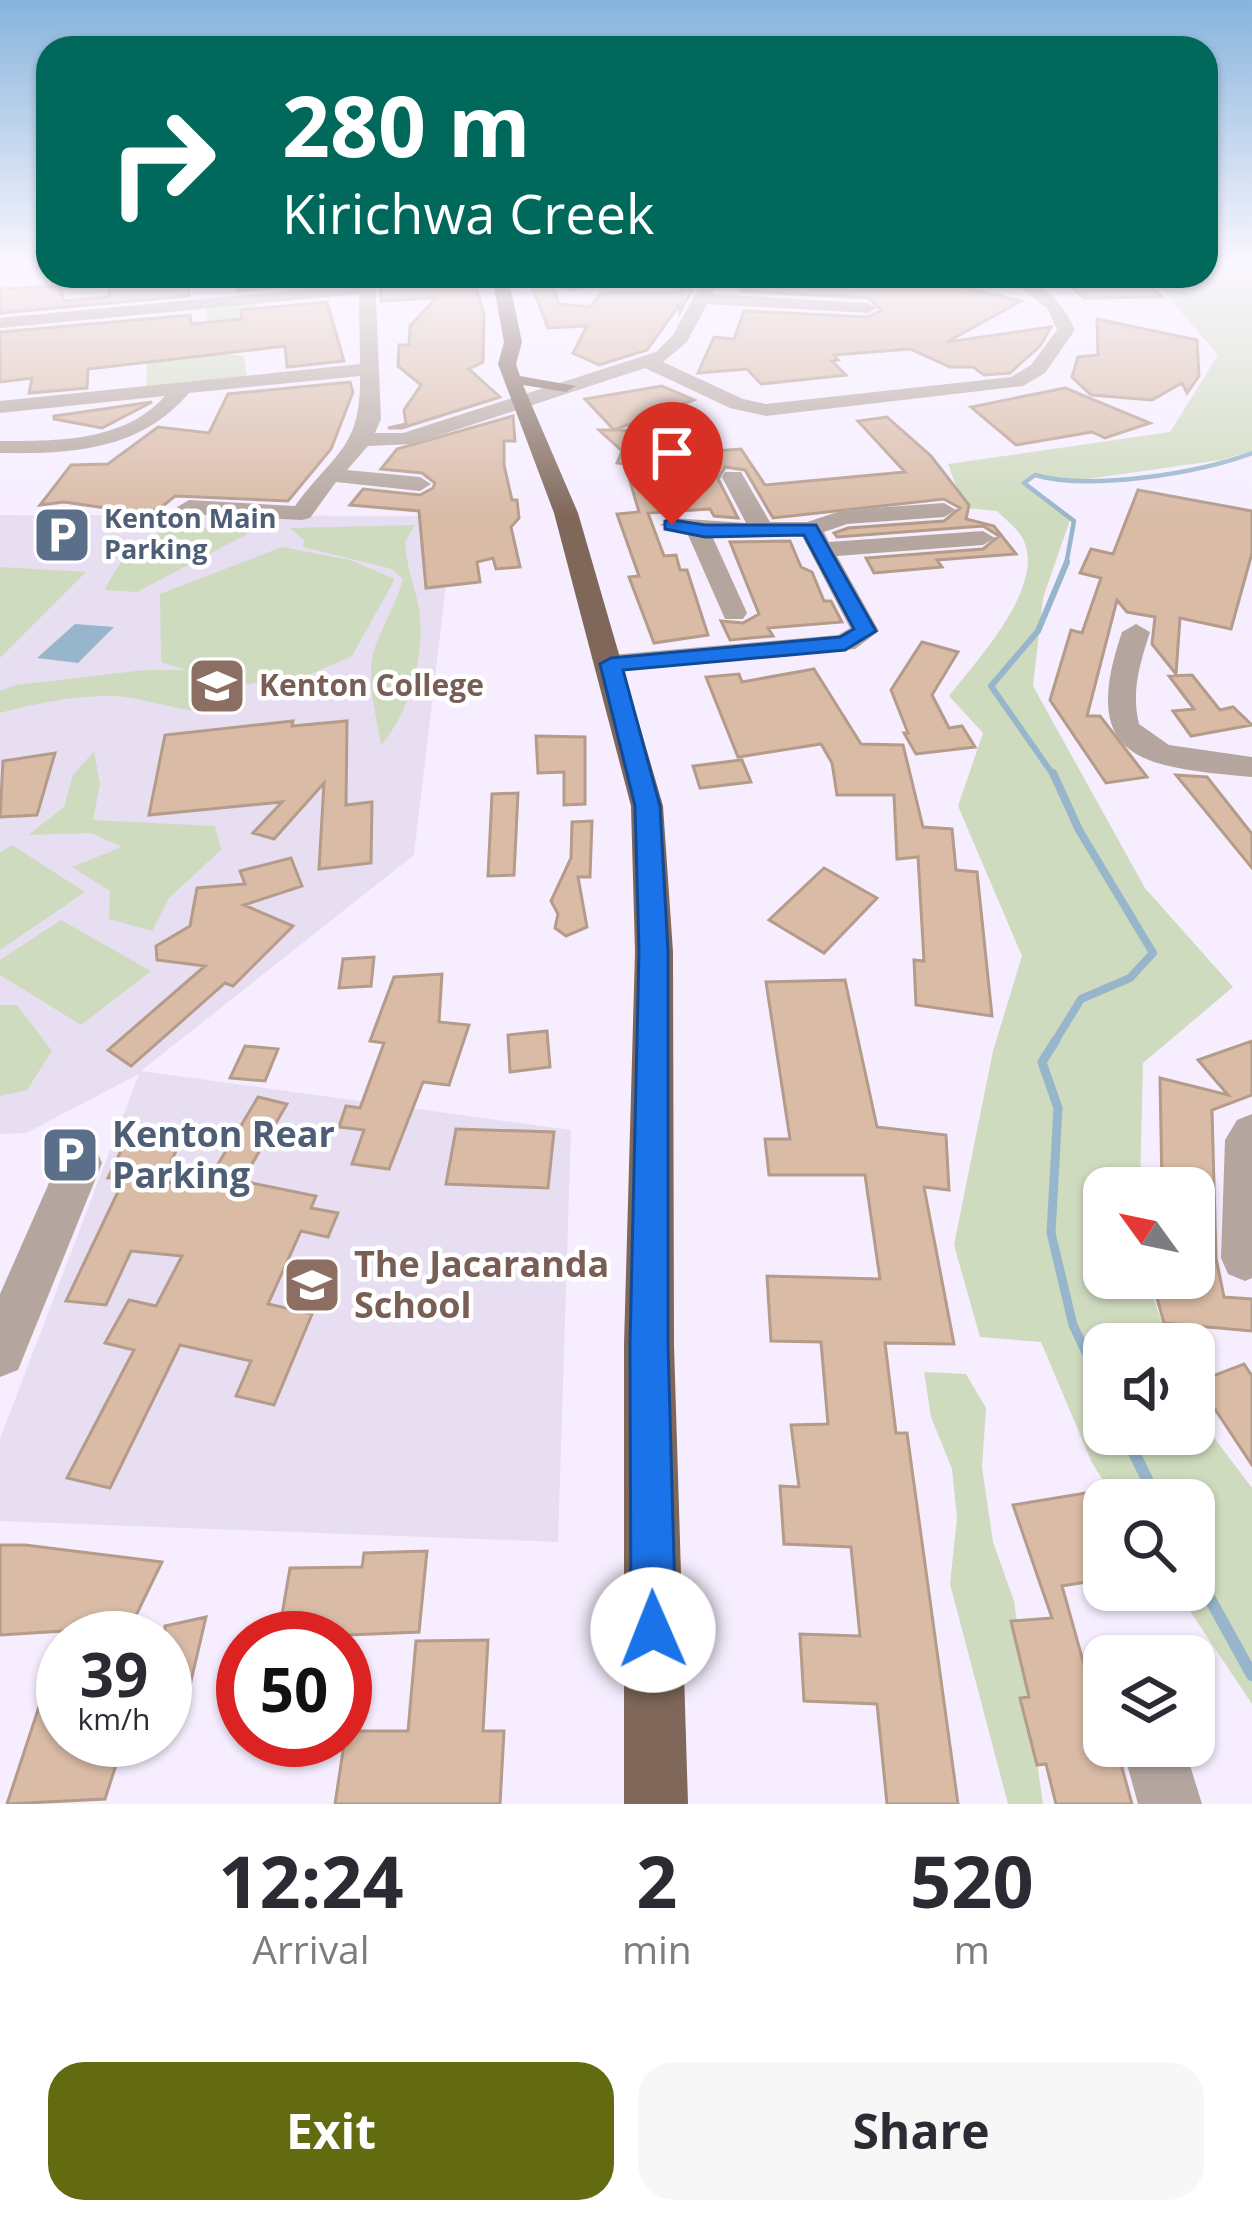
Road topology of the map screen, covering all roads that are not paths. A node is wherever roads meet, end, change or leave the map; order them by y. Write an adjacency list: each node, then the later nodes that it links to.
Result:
1 (369, 349): 7 (street)
2 (511, 349): 11 (main road)
3 (675, 349): 6 (street)
4 (1052, 349): 6 (street)
5 (263, 361): 8 (street)
6 (647, 362): 9 (street)
7 (369, 369): 8 (street); 14 (street)
8 (280, 376): 10 (street)
9 (598, 376): 11 (street); 11 (street)
10 (183, 388): 12 (street); 15 (street)
11 (526, 403): 13 (street); 13 (street); 26 (main road)
12 (0, 407)
13 (423, 433): 14 (street)
14 (362, 440): 16 (street)
15 (0, 447)
16 (330, 475): 18 (street); 19 (street)
17 (733, 477): 21 (street)
18 (420, 484)
19 (189, 506)
20 (944, 510): 23 (street)
21 (761, 528): 23 (street); 24 (street)
22 (983, 538): 23 (street)
23 (817, 540): 26 (street)
24 (734, 613)
25 (1136, 632): 27 (street)
26 (611, 664): 33 (main road)
27 (1252, 767)
28 (1252, 1133): 30 (street)
29 (80, 1163): 31 (street)
30 (1245, 1258)
31 (0, 1352)
32 (1159, 1767): 34 (street)
33 (656, 1804)
34 (1170, 1804)

